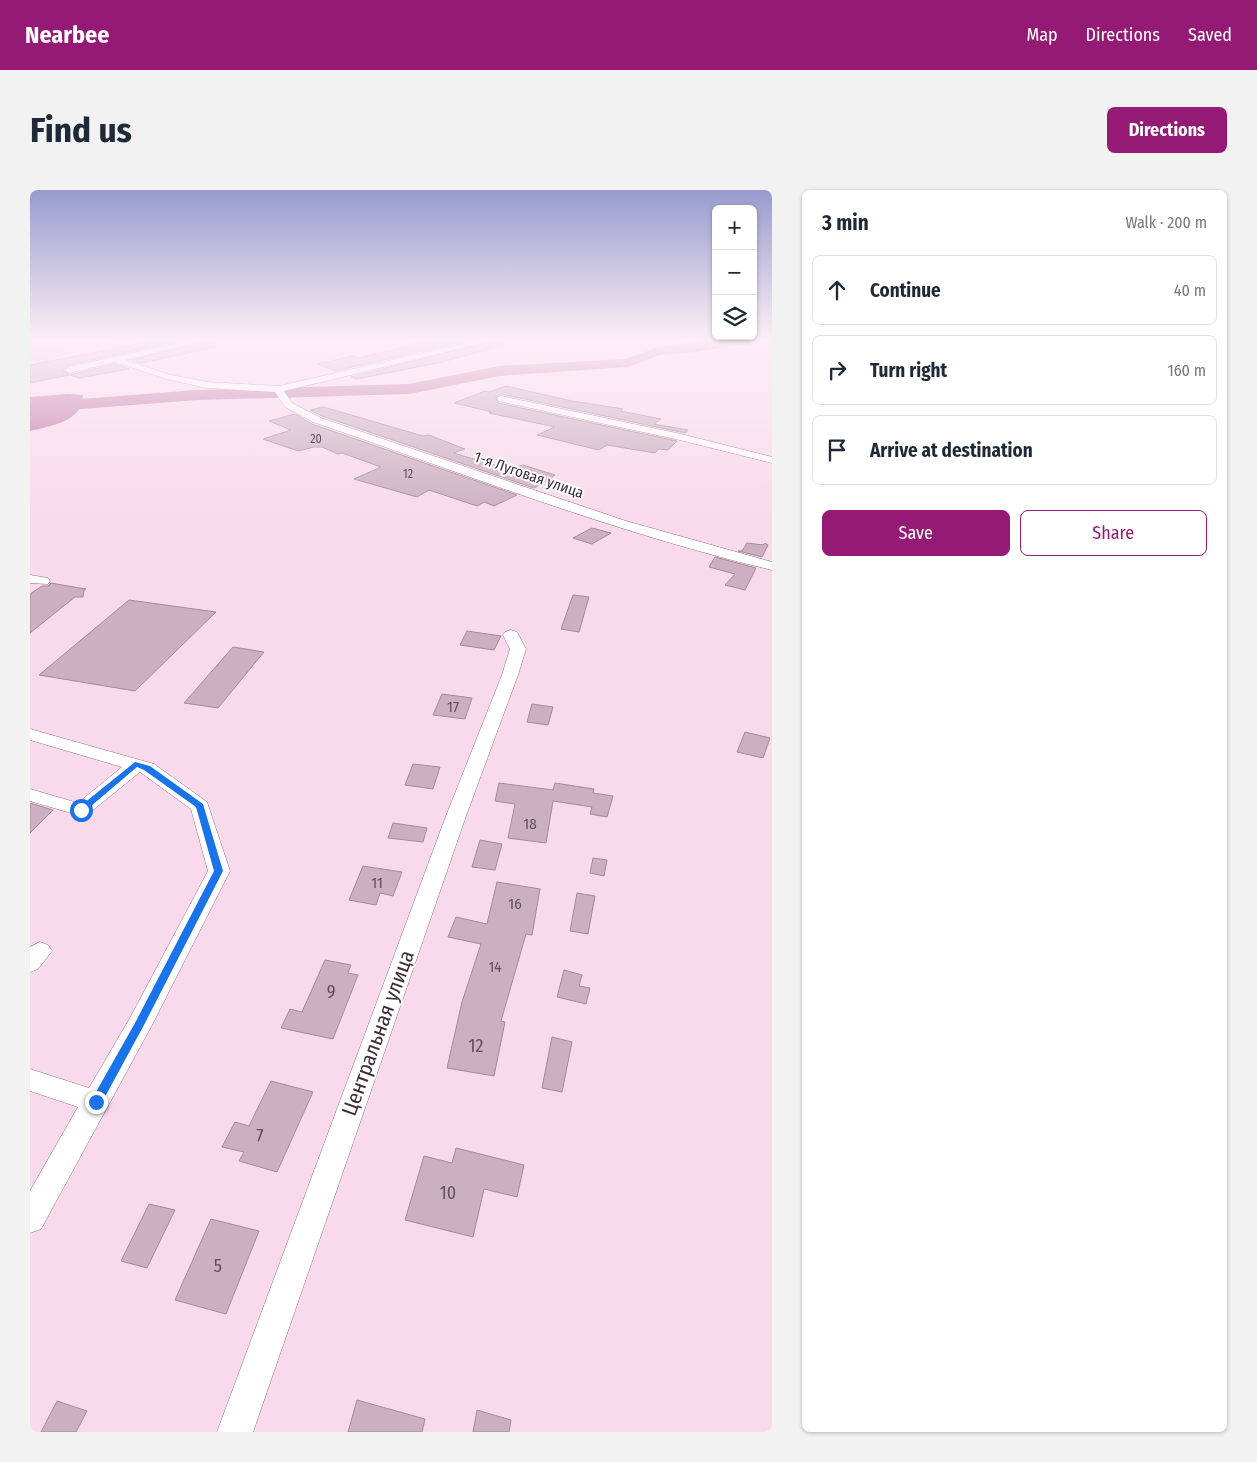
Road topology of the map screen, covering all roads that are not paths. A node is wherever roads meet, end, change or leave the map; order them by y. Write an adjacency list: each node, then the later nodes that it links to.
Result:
1 (284, 398): 4 (street, 1-я Луговая улица)
2 (501, 399): 3 (street)
3 (772, 460)
4 (772, 566)
5 (511, 635): 12 (street, Центральная улица)
6 (32, 736): 7 (street)
7 (135, 765): 8 (street); 10 (street)
8 (30, 795)
9 (30, 1080): 10 (street)
10 (96, 1102): 11 (street)
11 (30, 1219)
12 (236, 1432)

